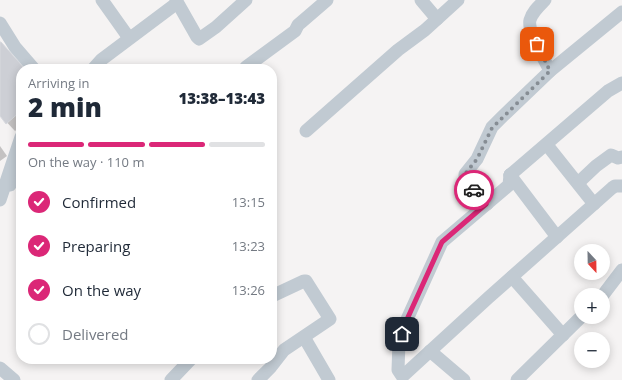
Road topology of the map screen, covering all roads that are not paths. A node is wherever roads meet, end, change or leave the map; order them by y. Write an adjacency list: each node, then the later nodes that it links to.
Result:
1 (246, 0): 6 (street)
2 (325, 0): 14 (street)
3 (422, 0): 9 (street)
4 (458, 0): 9 (street)
5 (545, 0): 15 (street)
6 (177, 1): 11 (street)
7 (108, 2): 11 (street)
8 (622, 12): 15 (street)
9 (437, 20): 17 (street)
10 (0, 23): 12 (street)
11 (129, 38): 13 (street)
12 (30, 64)
13 (97, 64)
14 (250, 64)
15 (550, 71): 26 (street)
16 (622, 84): 18 (street)
17 (306, 131)
18 (546, 145): 22 (street); 23 (street)
19 (16, 152): 25 (street)
20 (622, 157): 23 (street)
21 (16, 176): 25 (street)
22 (510, 176): 26 (street); 28 (street)
23 (578, 183): 27 (street)
24 (622, 186): 27 (street)
25 (0, 200)
26 (486, 204): 36 (street)
27 (594, 204): 28 (street)
28 (557, 237): 30 (street)
29 (622, 270): 31 (street)
30 (512, 277): 34 (street); 36 (street)
31 (608, 288)
32 (277, 294): 35 (street)
33 (574, 324): 34 (street)
34 (563, 335): 46 (street)
35 (304, 337): 37 (street); 44 (street)
36 (430, 351): 45 (street)
37 (277, 359)
38 (186, 364): 42 (street)
39 (273, 364): 43 (street)
40 (0, 368): 41 (street)
41 (14, 380)
42 (171, 380)
43 (258, 380)
44 (329, 380)
45 (464, 380)
46 (517, 380)

